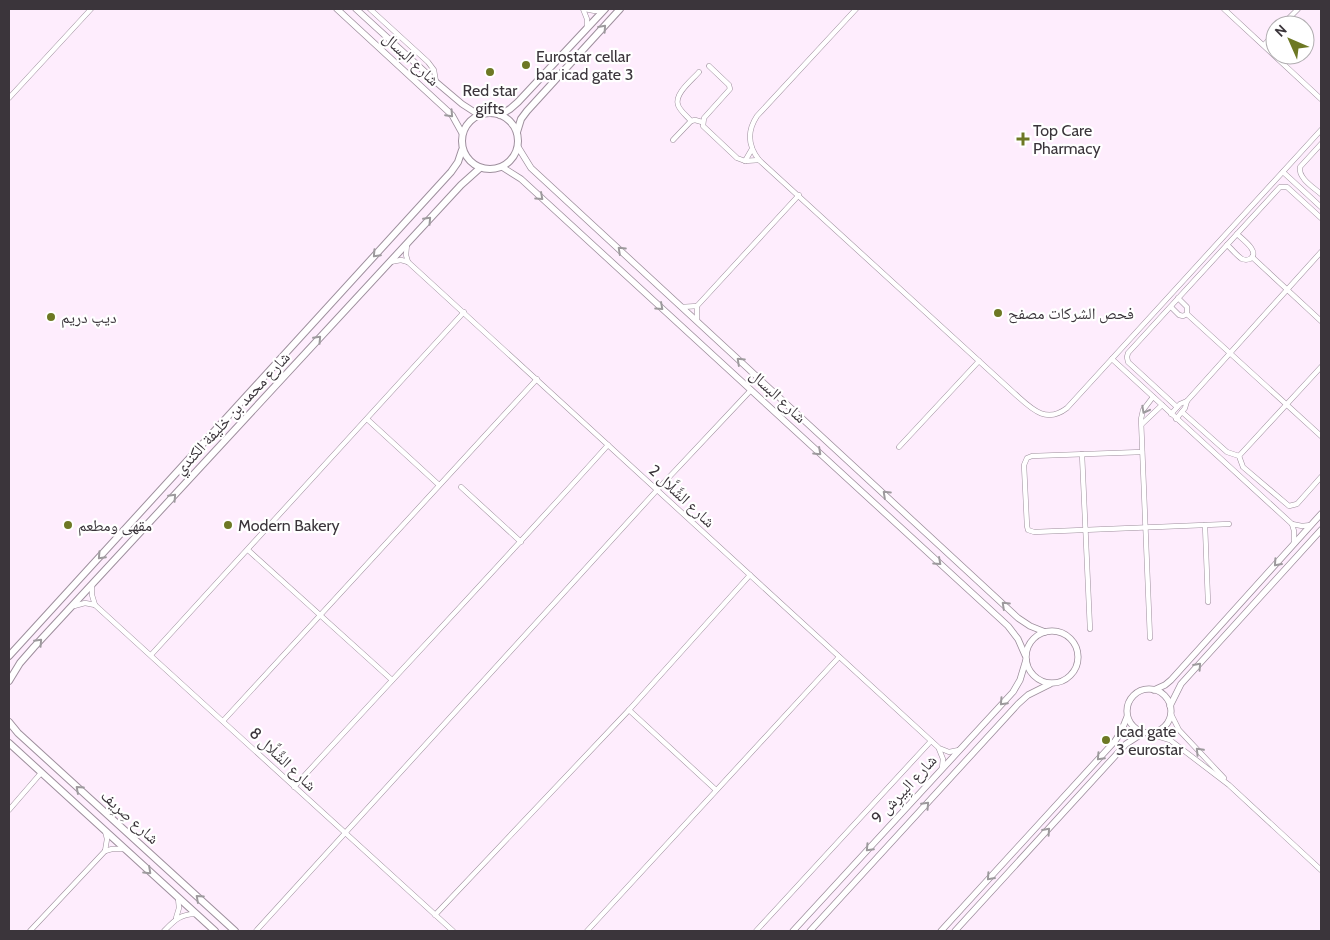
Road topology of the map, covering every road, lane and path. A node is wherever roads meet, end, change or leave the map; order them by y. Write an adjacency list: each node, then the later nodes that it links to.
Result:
1 (91, 9): 15 (street)
2 (337, 9): 23 (street, شارع البسال, one-way to 23)
3 (356, 9): 14 (street, شارع البسال)
4 (370, 9): 14 (street)
5 (584, 9): 6 (street); 10 (street)
6 (605, 9): 10 (main road)
7 (620, 9): 22 (main road, one-way to 7)
8 (856, 9): 27 (street)
9 (1224, 9): 11 (street)
10 (587, 28): 18 (main road)
11 (1264, 45): 16 (street)
12 (709, 66): 20 (street)
13 (699, 72): 19 (street)
14 (436, 82): 17 (street, شارع البسال)
15 (9, 98)
16 (1321, 99)
17 (479, 115): 18 (main road); 23 (main road)
18 (500, 115): 22 (main road)
19 (691, 121): 20 (street); 24 (street)
20 (702, 122): 30 (street)
21 (1321, 130): 33 (street)
22 (516, 132): 26 (main road)
23 (462, 133): 28 (main road)
24 (673, 140)
25 (1321, 144): 34 (street)
26 (518, 147): 31 (main road); 48 (street, شارع البسال, one-way to 26)
27 (752, 149): 29 (street); 30 (street)
28 (462, 150): 32 (main road); 101 (main road, شارع محمد بن خليفة الكندي, one-way to 101)
29 (759, 160): 30 (street); 35 (street)
30 (745, 161)
31 (502, 167): 32 (main road); 59 (street, شارع البسال, one-way to 59)
32 (480, 168): 39 (main road, شارع محمد بن خليفة الكندي, one-way to 32)
33 (1284, 172): 36 (street); 55 (street)
34 (1321, 194)
35 (800, 195): 47 (street); 56 (street)
36 (1321, 207)
37 (1321, 218): 38 (street)
38 (1237, 234): 40 (street); 42 (street)
39 (407, 243): 43 (main road, شارع محمد بن خليفة الكندي); 44 (street)
40 (1227, 245): 42 (street); 46 (street)
41 (1321, 252): 45 (street)
42 (1252, 257): 45 (street)
43 (389, 262): 44 (street); 92 (main road, شارع محمد بن خليفة الكندي, one-way to 43)
44 (408, 262): 50 (street, شارع الشَّلَّال 2)
45 (1287, 290): 52 (street); 54 (street)
46 (1178, 298): 49 (street); 51 (street)
47 (697, 306): 48 (street); 53 (street)
48 (682, 307): 53 (street, شارع البسال)
49 (1171, 307): 51 (street); 64 (street)
50 (464, 312): 58 (street, شارع الشَّلَّال 2); 68 (street)
51 (1187, 314): 54 (street)
52 (1321, 321)
53 (697, 322): 98 (street, شارع البسال, one-way to 53)
54 (1230, 353): 61 (street); 62 (street)
55 (1112, 359): 56 (street); 60 (street)
56 (979, 361): 72 (street)
57 (1321, 367): 62 (street)
58 (537, 379): 71 (street, شارع الشَّلَّال 2); 77 (street)
59 (751, 390): 79 (street); 103 (street, شارع البسال, one-way to 103)
60 (1153, 397): 63 (street); 69 (street, one-way to 69)
61 (1187, 401): 64 (street); 65 (street)
62 (1287, 405): 70 (street); 75 (street)
63 (1162, 406): 66 (street); 69 (street)
64 (1177, 407): 66 (street)
65 (1182, 412): 67 (street); 75 (street)
66 (1171, 414): 67 (street)
67 (1176, 418): 82 (street)
68 (367, 419): 77 (street); 90 (street)
69 (1142, 424): 73 (street)
70 (1321, 436)
71 (608, 444): 79 (street, شارع الشَّلَّال 2); 88 (street)
72 (899, 446)
73 (1142, 452): 74 (street); 85 (street)
74 (1082, 454): 87 (street); 87 (street)
75 (1239, 456): 76 (street)
76 (1321, 477)
77 (439, 486): 96 (street)
78 (461, 487): 88 (street)
79 (657, 490): 91 (street, شارع الشَّلَّال 2); 127 (street)
80 (1321, 514): 83 (street)
81 (1229, 524): 84 (street)
82 (1292, 524): 83 (street); 89 (street)
83 (1312, 524): 89 (street)
84 (1205, 526): 85 (street); 93 (street)
85 (1146, 529): 87 (street); 99 (street)
86 (1321, 530): 108 (street, one-way to 86)
87 (1086, 531): 97 (street)
88 (522, 542): 104 (street)
89 (1294, 544): 107 (street, one-way to 107)
90 (248, 550): 96 (street); 100 (street)
91 (750, 575): 102 (street, شارع الشَّلَّال 2); 109 (street)
92 (92, 584): 94 (street); 95 (main road, شارع محمد بن خليفة الكندي)
93 (1208, 602)
94 (95, 605): 95 (street); 100 (street, شارع الشَّلَّال 8)
95 (72, 607): 105 (main road, شارع محمد بن خليفة الكندي, one-way to 95)
96 (320, 615): 104 (street); 112 (street)
97 (1090, 629)
98 (1045, 632): 103 (street); 106 (street)
99 (1150, 638)
100 (151, 655): 112 (street, شارع الشَّلَّال 8)
101 (9, 656)
102 (840, 657): 116 (street, شارع الشَّلَّال 2); 124 (street)
103 (1026, 658): 106 (street); 119 (street, شارع البِيرِش 9, one-way to 119)
104 (392, 680): 123 (street)
105 (9, 681)
106 (1050, 684): 144 (street, شارع البِيرِش 9, one-way to 106)
107 (1154, 690): 108 (street); 111 (street)
108 (1170, 706): 110 (street)
109 (629, 710): 124 (street); 133 (street)
110 (1171, 714): 115 (street); 122 (street, one-way to 110)
111 (1127, 717): 114 (street); 145 (street, one-way to 145)
112 (222, 721): 123 (street, شارع الشَّلَّال 8)
113 (9, 722): 138 (main road, شارع صِرِيف, one-way to 113)
114 (1143, 733): 115 (street); 146 (street, one-way to 114)
115 (1150, 734): 122 (street)
116 (931, 741): 118 (street, شارع الشَّلَّال 2); 142 (street)
117 (9, 743): 121 (main road, شارع صِرِيف)
118 (939, 748): 119 (street); 120 (street)
119 (959, 750): 120 (street, شارع البِيرِش 9)
120 (942, 768): 143 (street, شارع البِيرِش 9, one-way to 143)
121 (41, 774): 125 (street); 126 (main road, شارع صِرِيف)
122 (1229, 785): 130 (street)
123 (294, 787): 127 (street, شارع الشَّلَّال 8)
124 (716, 790): 141 (street)
125 (9, 810)
126 (105, 831): 128 (main road, شارع صِرِيف); 129 (street)
127 (344, 833): 133 (street, شارع الشَّلَّال 8); 139 (street)
128 (124, 849): 129 (street); 131 (main road, شارع صِرِيف, one-way to 131)
129 (105, 852): 135 (street)
130 (1321, 870)
131 (178, 898): 132 (main road, شارع صِرِيف); 134 (street)
132 (195, 914): 134 (street); 137 (main road, شارع صِرِيف)
133 (435, 915): 140 (street, شارع الشَّلَّال 8)
134 (176, 918): 136 (street)
135 (30, 931)
136 (164, 931)
137 (214, 931)
138 (235, 931)
139 (257, 931)
140 (453, 931)
141 (587, 931)
142 (756, 931)
143 (793, 931)
144 (810, 931)
145 (941, 931)
146 (955, 931)

